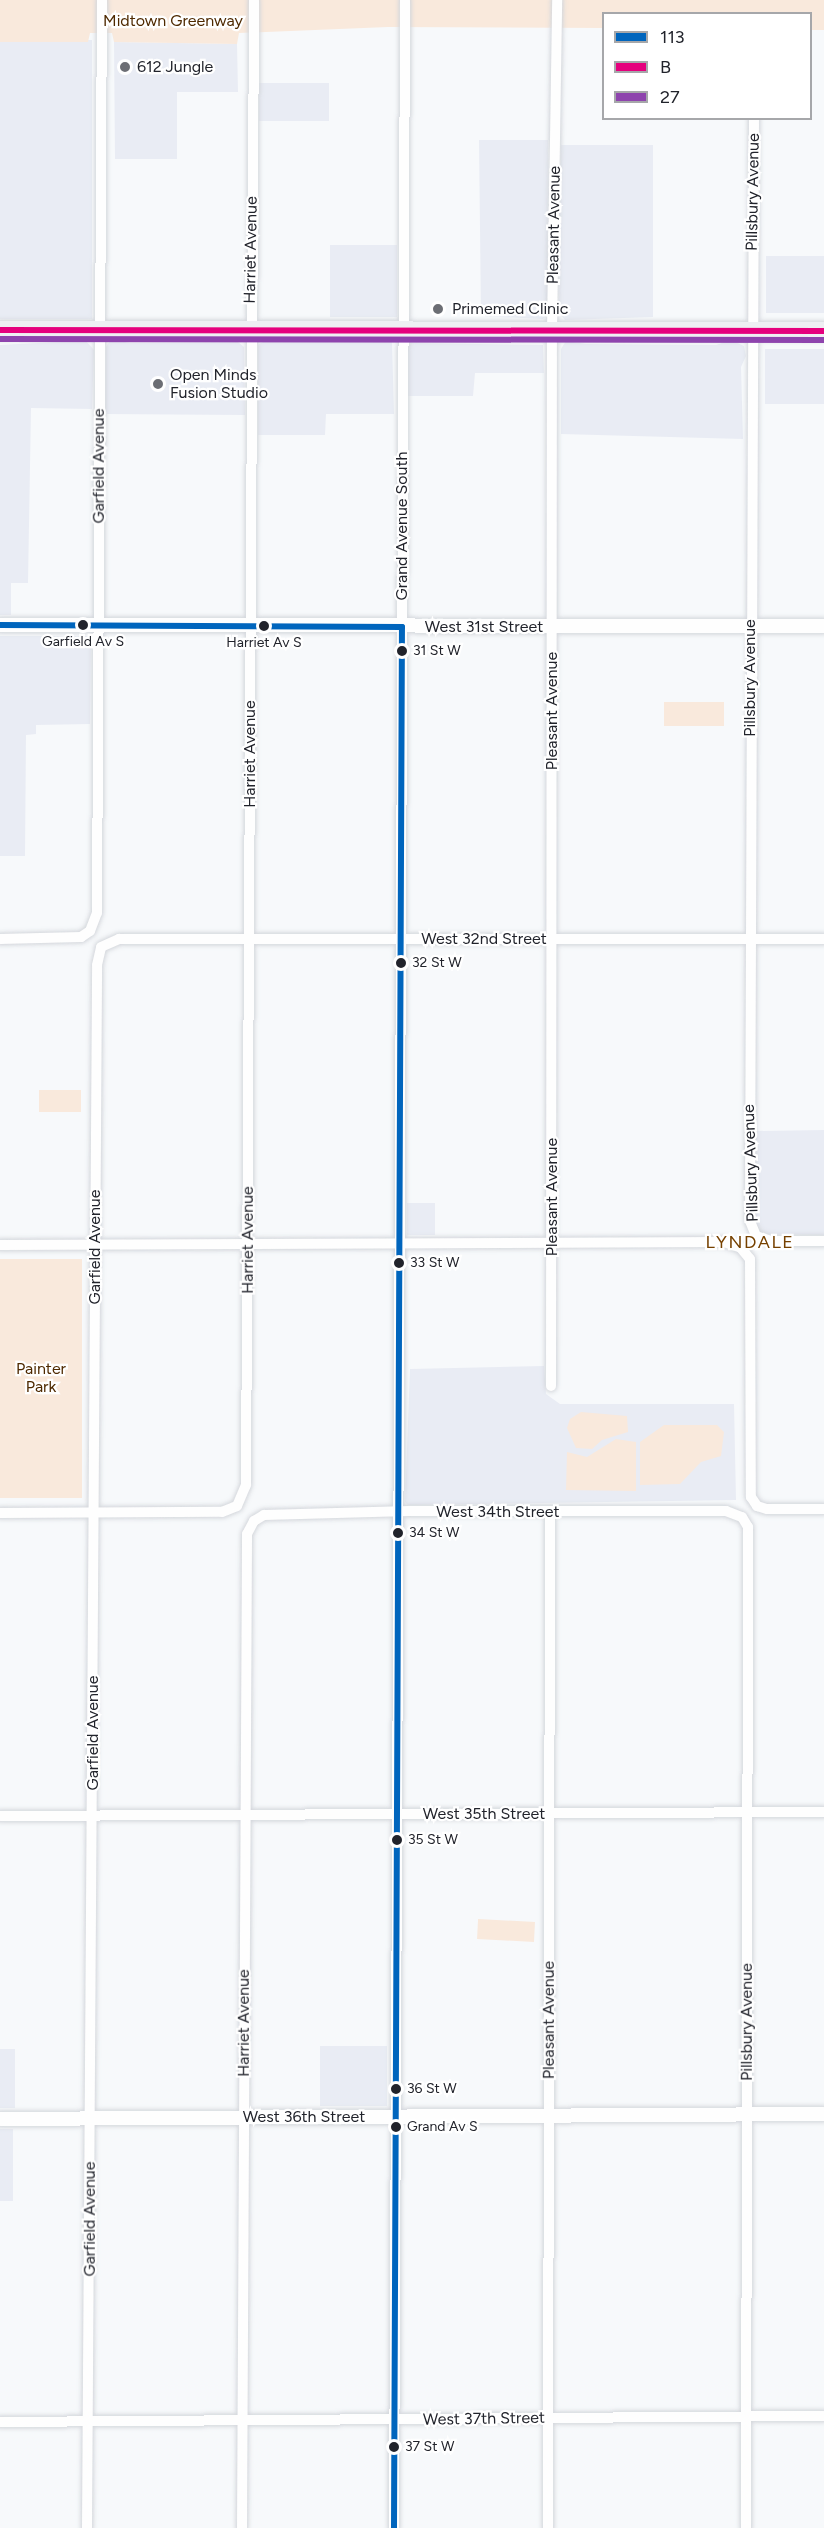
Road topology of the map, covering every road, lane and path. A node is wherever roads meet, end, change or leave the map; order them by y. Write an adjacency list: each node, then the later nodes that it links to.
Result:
1 (102, 0): 7 (street, Garfield Avenue)
2 (254, 0): 8 (street, Harriet Avenue)
3 (405, 0): 9 (street, Grand Avenue South)
4 (557, 0): 10 (street, Pleasant Avenue)
5 (754, 120): 11 (street, Pillsbury Avenue)
6 (0, 330): 7 (main road)
7 (99, 330): 8 (main road); 14 (street, Garfield Avenue)
8 (250, 330): 9 (main road); 16 (street, Harriet Avenue)
9 (402, 330): 10 (main road); 17 (street, Grand Avenue South)
10 (552, 330): 11 (main road); 18 (street, Pleasant Avenue)
11 (752, 331): 12 (main road); 19 (street, Pillsbury Avenue)
12 (824, 331)
13 (0, 625): 14 (street, West 31st Street)
14 (99, 626): 16 (street, West 31st Street); 20 (street, Garfield Avenue)
15 (824, 626): 19 (street, West 31st Street)
16 (251, 627): 17 (street, West 31st Street); 21 (street, Harriet Avenue)
17 (402, 627): 18 (street, West 31st Street); 22 (street, Grand Avenue South)
18 (552, 627): 19 (street, West 31st Street); 23 (street, Pleasant Avenue)
19 (750, 627): 24 (street, Pillsbury Avenue)
20 (0, 939)
21 (249, 939): 22 (street, West 32nd Street); 26 (street, West 32nd Street); 32 (street, Harriet Avenue)
22 (402, 939): 23 (street, West 32nd Street); 28 (street, Grand Avenue South)
23 (552, 939): 24 (street, West 32nd Street); 29 (street, Pleasant Avenue)
24 (750, 939): 25 (street, West 32nd Street); 27 (street, Pillsbury Avenue)
25 (824, 939)
26 (108, 941): 31 (street, Garfield Avenue)
27 (824, 1241)
28 (400, 1244): 29 (street); 32 (street); 35 (street, Grand Avenue South)
29 (552, 1244): 33 (street, Pleasant Avenue); 34 (street)
30 (0, 1245): 31 (street)
31 (96, 1245): 32 (street); 38 (street, Garfield Avenue)
32 (248, 1245): 38 (street, Harriet Avenue)
33 (551, 1386)
34 (824, 1509)
35 (400, 1511): 36 (street, West 34th Street); 40 (street, West 34th Street); 44 (street, Grand Avenue South)
36 (550, 1512): 39 (street, West 34th Street); 43 (street, Pleasant Avenue)
37 (0, 1513): 38 (street)
38 (94, 1514): 47 (street, Garfield Avenue)
39 (742, 1517): 41 (street, Pillsbury Avenue)
40 (254, 1521): 46 (street, Harriet Avenue)
41 (747, 1812): 42 (street, West 35th Street); 43 (street, West 35th Street); 50 (street, Pillsbury Avenue)
42 (824, 1812)
43 (550, 1813): 44 (street, West 35th Street); 49 (street, Pleasant Avenue)
44 (395, 1814): 46 (street, West 35th Street); 51 (street, Grand Avenue South)
45 (0, 1815): 47 (street, West 35th Street)
46 (245, 1815): 47 (street, West 35th Street); 52 (street, Harriet Avenue)
47 (93, 1816): 53 (street, Garfield Avenue)
48 (824, 2114): 50 (street, West 36th Street)
49 (549, 2115): 50 (street, West 36th Street); 51 (street, West 36th Street); 57 (street, Pleasant Avenue)
50 (747, 2115): 56 (street, Pillsbury Avenue)
51 (395, 2116): 52 (street, West 36th Street); 58 (street, Grand Avenue South)
52 (243, 2117): 53 (street, West 36th Street); 60 (street, Harriet Avenue)
53 (90, 2118): 54 (street, West 36th Street); 59 (street, Garfield Avenue)
54 (0, 2119)
55 (824, 2416): 56 (street, West 37th Street)
56 (745, 2418): 57 (street, West 37th Street); 66 (street, Pillsbury Avenue)
57 (547, 2419): 58 (street, West 37th Street); 65 (street, Pleasant Avenue)
58 (395, 2420): 60 (street, West 37th Street); 64 (street, Grand Avenue South)
59 (88, 2421): 60 (street, West 37th Street); 61 (street, West 37th Street); 62 (street, Garfield Avenue)
60 (241, 2421): 63 (street, Harriet Avenue)
61 (0, 2422)
62 (87, 2528)
63 (242, 2528)
64 (394, 2528)
65 (548, 2528)
66 (746, 2528)

